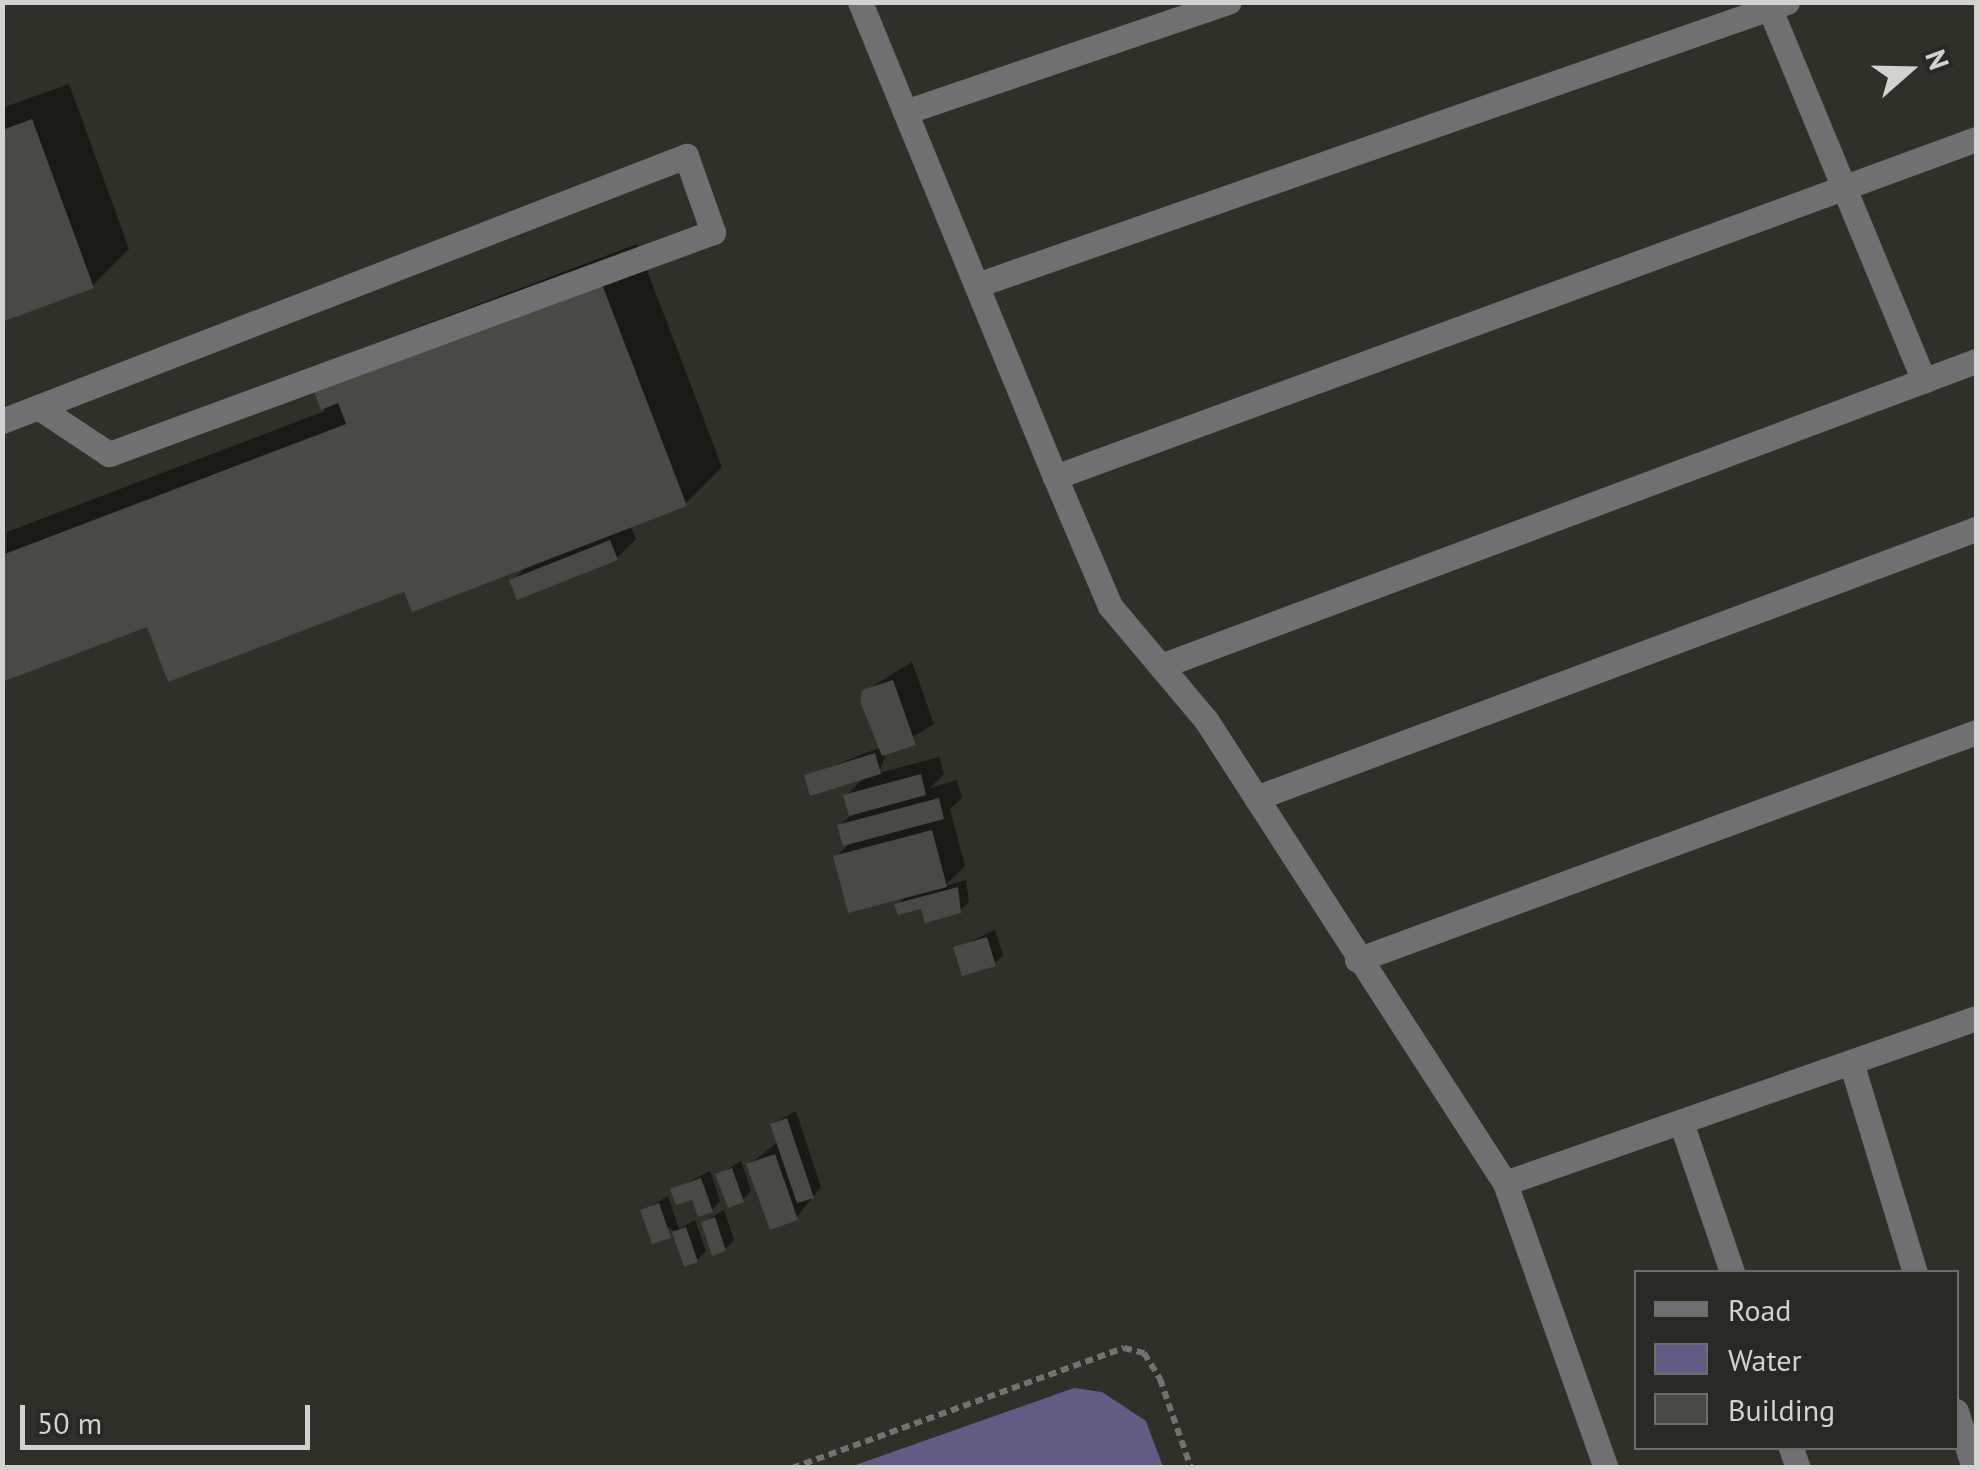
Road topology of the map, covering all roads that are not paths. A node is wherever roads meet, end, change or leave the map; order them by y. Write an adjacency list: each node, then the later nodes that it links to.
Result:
1 (860, 2): 4 (lane)
2 (1229, 2): 4 (lane)
3 (1775, 5): 6 (lane); 7 (lane)
4 (906, 112): 7 (lane)
5 (1976, 139): 6 (lane)
6 (1848, 186): 9 (lane); 12 (lane)
7 (977, 286): 12 (lane)
8 (1976, 361): 9 (lane)
9 (1924, 380): 14 (lane)
10 (38, 408): 10 (lane); 11 (lane)
11 (2, 421)
12 (1055, 477): 14 (lane)
13 (1976, 529): 16 (lane)
14 (1161, 666): 16 (lane)
15 (1976, 732): 17 (lane)
16 (1256, 798): 17 (lane)
17 (1357, 960): 21 (lane)
18 (1976, 1018): 19 (lane)
19 (1851, 1062): 20 (lane); 23 (lane)
20 (1681, 1122): 21 (lane); 22 (lane)
21 (1506, 1183): 25 (lane)
22 (1731, 1270)
23 (1914, 1270)
24 (1959, 1420): 26 (lane)
25 (1606, 1468)
26 (1974, 1468)

